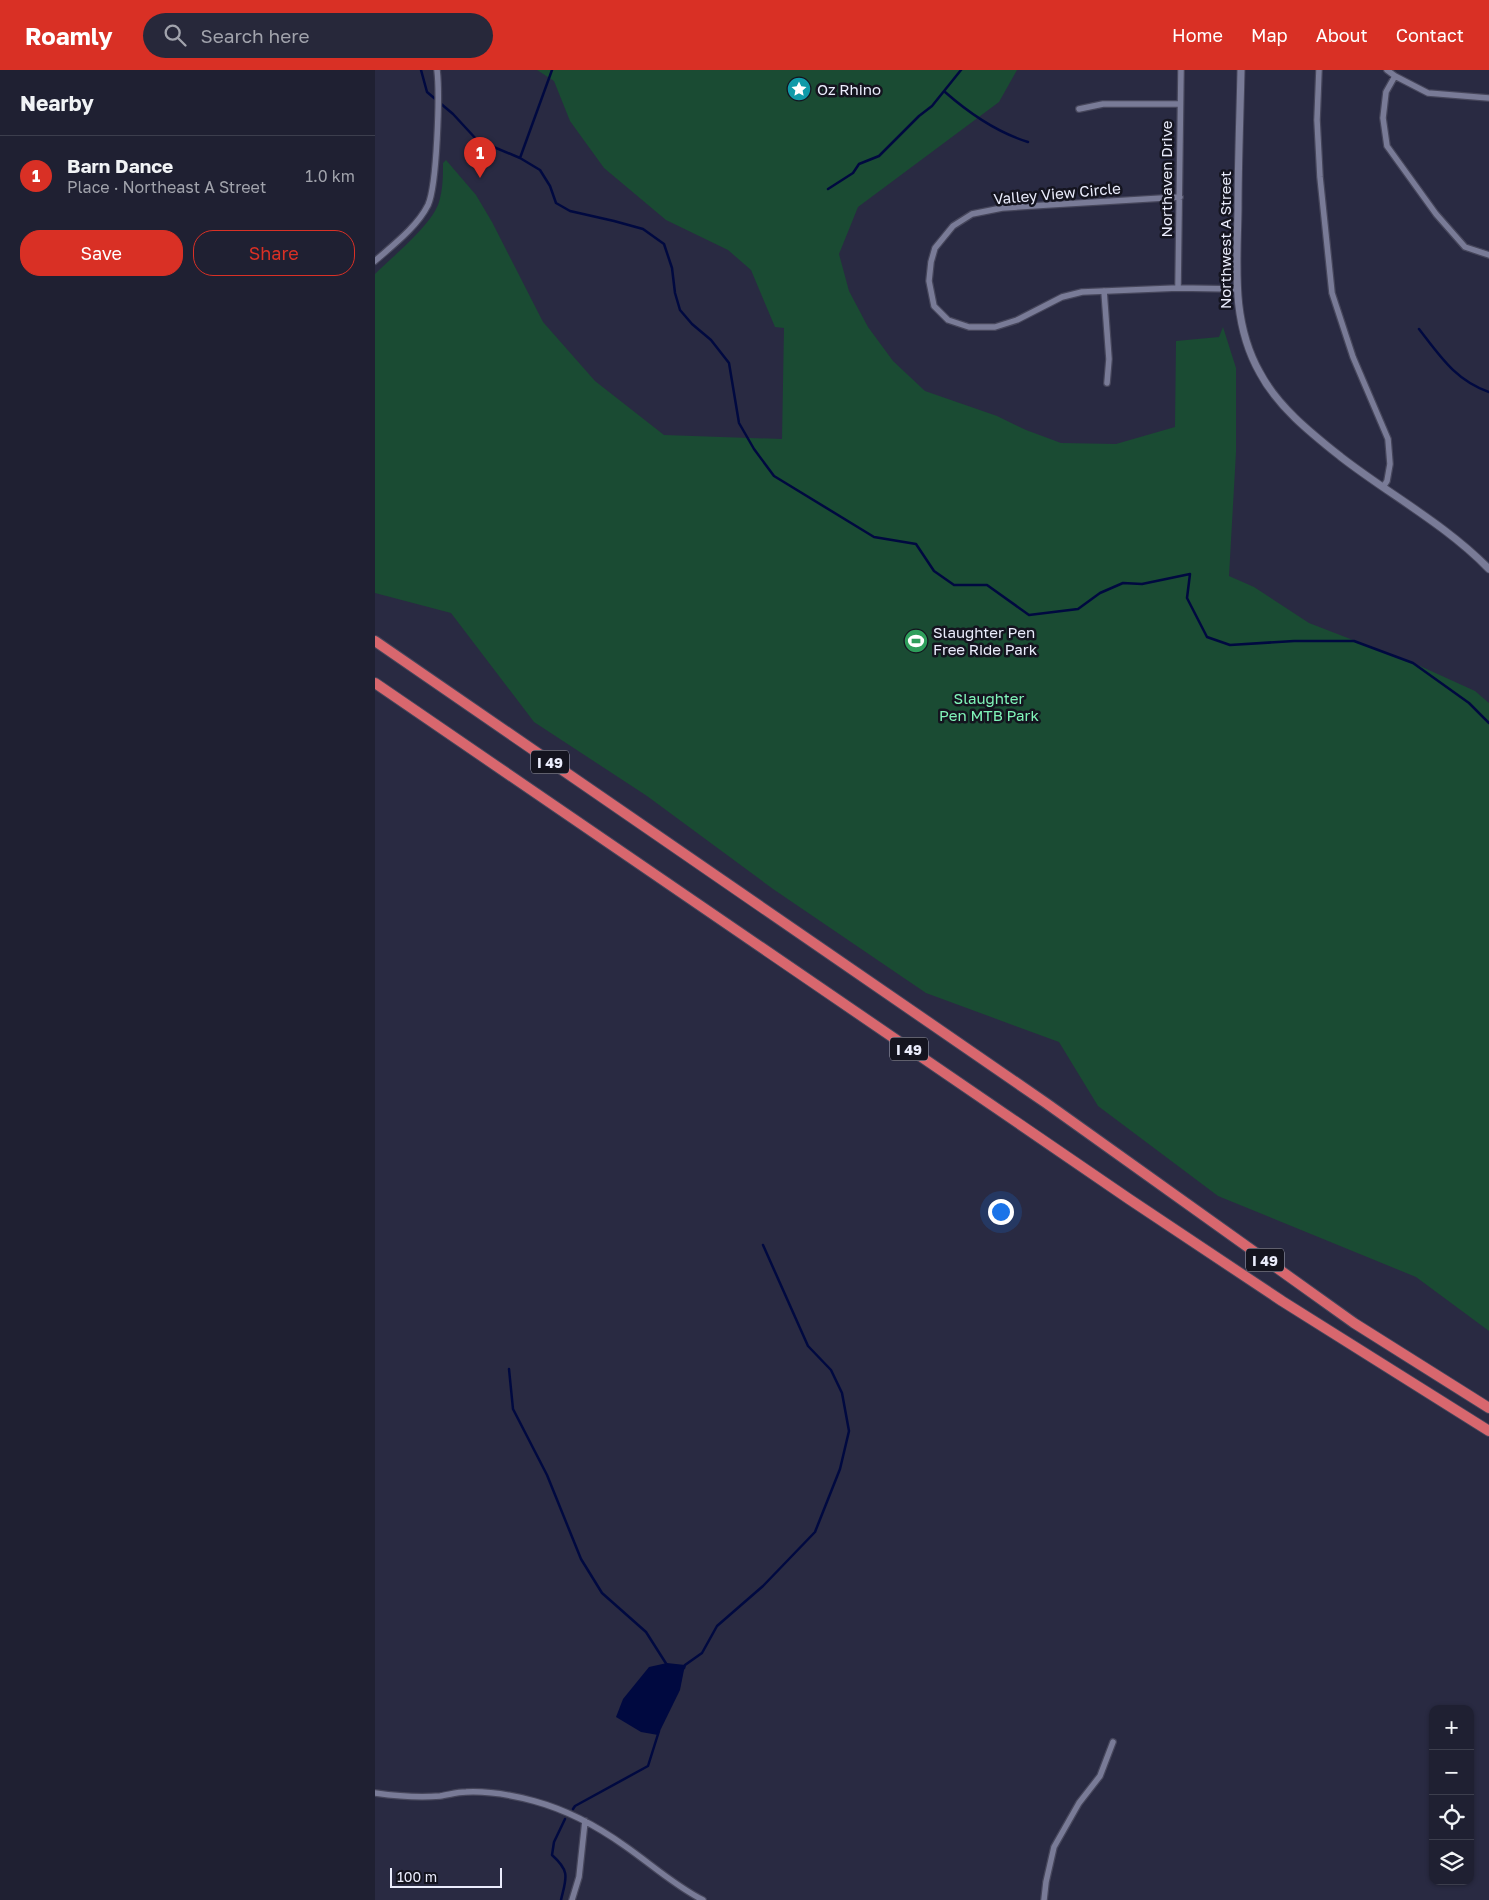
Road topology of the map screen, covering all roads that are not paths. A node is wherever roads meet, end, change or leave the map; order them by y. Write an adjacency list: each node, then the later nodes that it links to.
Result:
1 (437, 70): 12 (street)
2 (1181, 70): 8 (street, Northaven Drive)
3 (1241, 70): 14 (street, Northwest A Street)
4 (1319, 70): 17 (street)
5 (1387, 70): 6 (street)
6 (1395, 76): 7 (street); 11 (street)
7 (1489, 98)
8 (1179, 104): 9 (street); 10 (street, Northaven Drive)
9 (1079, 109)
10 (1180, 197): 13 (street, Northaven Drive); 15 (street, Valley View Circle)
11 (1489, 255)
12 (375, 261)
13 (1177, 288): 14 (street, Valley View Circle); 15 (street, Valley View Circle)
14 (1236, 289): 17 (street, Northwest A Street)
15 (1104, 291): 16 (street)
16 (1107, 383)
17 (1383, 487): 18 (street, Northwest A Street)
18 (1489, 569)
19 (375, 641): 21 (highway, I 49)
20 (375, 683): 22 (highway, I 49)
21 (1489, 1408)
22 (1489, 1431)
23 (1113, 1742): 28 (street)
24 (375, 1793): 25 (street)
25 (585, 1821): 26 (street); 27 (street)
26 (572, 1900)
27 (703, 1900)
28 (1044, 1900)

